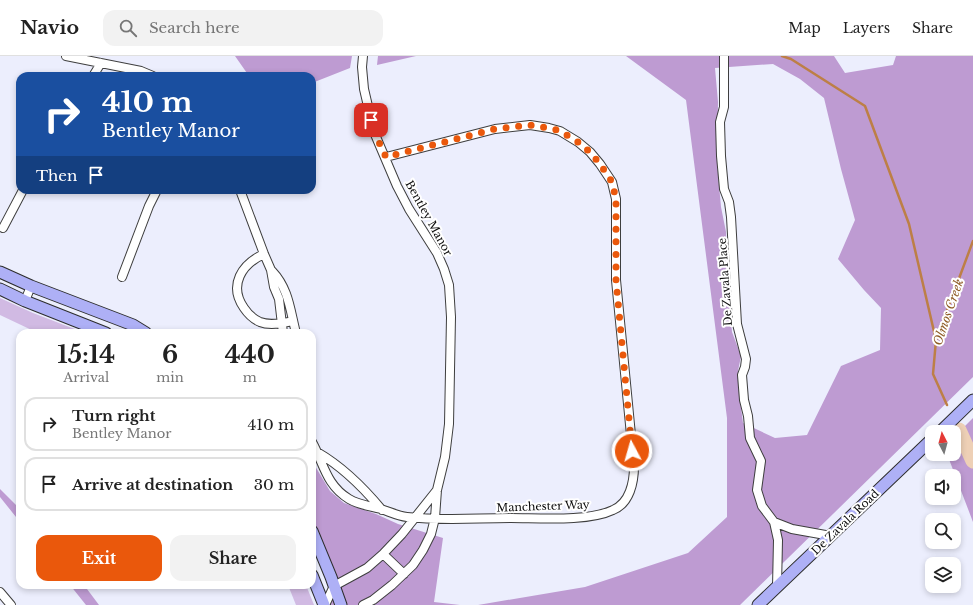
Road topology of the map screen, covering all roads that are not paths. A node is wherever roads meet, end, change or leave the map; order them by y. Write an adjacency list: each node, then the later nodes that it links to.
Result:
1 (66, 56): 4 (street)
2 (363, 56): 7 (street, Bentley Manor)
3 (724, 56): 33 (street, De Zavala Place)
4 (101, 63): 5 (street); 6 (street)
5 (95, 72)
6 (143, 72)
7 (386, 157): 29 (street, Bentley Manor); 32 (street, Manchester Way)
8 (21, 194): 11 (street)
9 (155, 194): 15 (street)
10 (242, 194): 12 (street)
11 (3, 228)
12 (264, 254): 13 (street); 20 (street)
13 (271, 270): 19 (street); 20 (street)
14 (0, 272): 16 (main road)
15 (122, 277)
16 (31, 286): 18 (street); 22 (main road)
17 (0, 289): 18 (main road)
18 (25, 301): 21 (main road)
19 (293, 321): 20 (street); 24 (street)
20 (282, 324): 23 (street)
21 (96, 329)
22 (139, 329)
23 (283, 329)
24 (295, 329)
25 (973, 400): 26 (main road)
26 (947, 425)
27 (925, 446): 34 (main road, De Zavala Road)
28 (317, 452): 30 (street); 30 (street, Manchester Way)
29 (437, 490): 31 (street, Bentley Manor); 32 (street, Bentley Manor)
30 (382, 510): 31 (street, Manchester Way)
31 (415, 517): 32 (street, Manchester Way); 36 (street, Bentley Manor)
32 (435, 518): 37 (street, Bentley Manor)
33 (774, 522): 34 (street); 40 (street, De Zavala Place)
34 (831, 536): 40 (main road, De Zavala Road)
35 (316, 541): 39 (main road)
36 (383, 554): 37 (street); 39 (street, Bentley Manor)
37 (404, 574): 45 (street, Bentley Manor)
38 (316, 585): 43 (main road)
39 (334, 586): 43 (street); 44 (main road)
40 (777, 587): 46 (main road, De Zavala Road)
41 (0, 592): 42 (street)
42 (10, 605)
43 (324, 605)
44 (341, 605)
45 (363, 605)
46 (758, 605)

